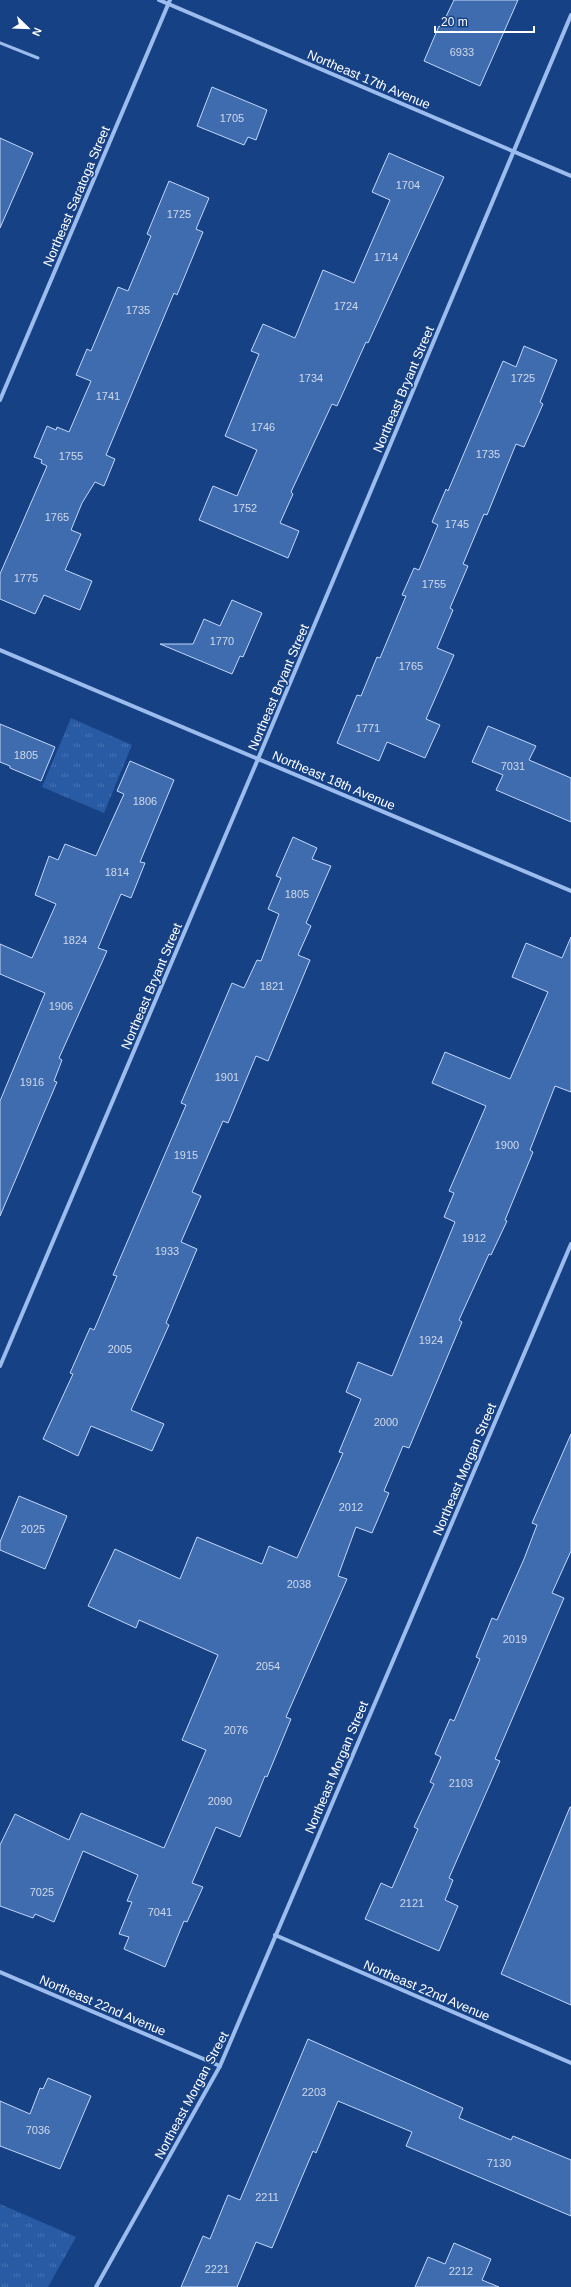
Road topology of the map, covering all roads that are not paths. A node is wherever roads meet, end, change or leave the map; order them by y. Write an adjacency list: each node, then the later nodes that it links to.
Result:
1 (159, 0): 2 (street, Northeast 17th Avenue)
2 (169, 2): 6 (street, Northeast 17th Avenue); 8 (street, Northeast Saratoga Street)
3 (571, 15): 6 (street, Northeast Bryant Street)
4 (0, 43): 5 (lane)
5 (38, 58)
6 (513, 152): 7 (street, Northeast 17th Avenue); 10 (street, Northeast Bryant Street)
7 (571, 176)
8 (0, 400)
9 (0, 650): 10 (street, Northeast 18th Avenue)
10 (258, 759): 11 (street, Northeast 18th Avenue); 13 (street, Northeast Bryant Street)
11 (571, 891)
12 (571, 1244): 14 (street, Northeast Morgan Street)
13 (0, 1366)
14 (275, 1935): 16 (street, Northeast 22nd Avenue); 17 (street, Northeast Morgan Street)
15 (0, 1972): 17 (street, Northeast 22nd Avenue)
16 (571, 2063)
17 (220, 2066): 18 (street, Northeast Morgan Street)
18 (96, 2287)

